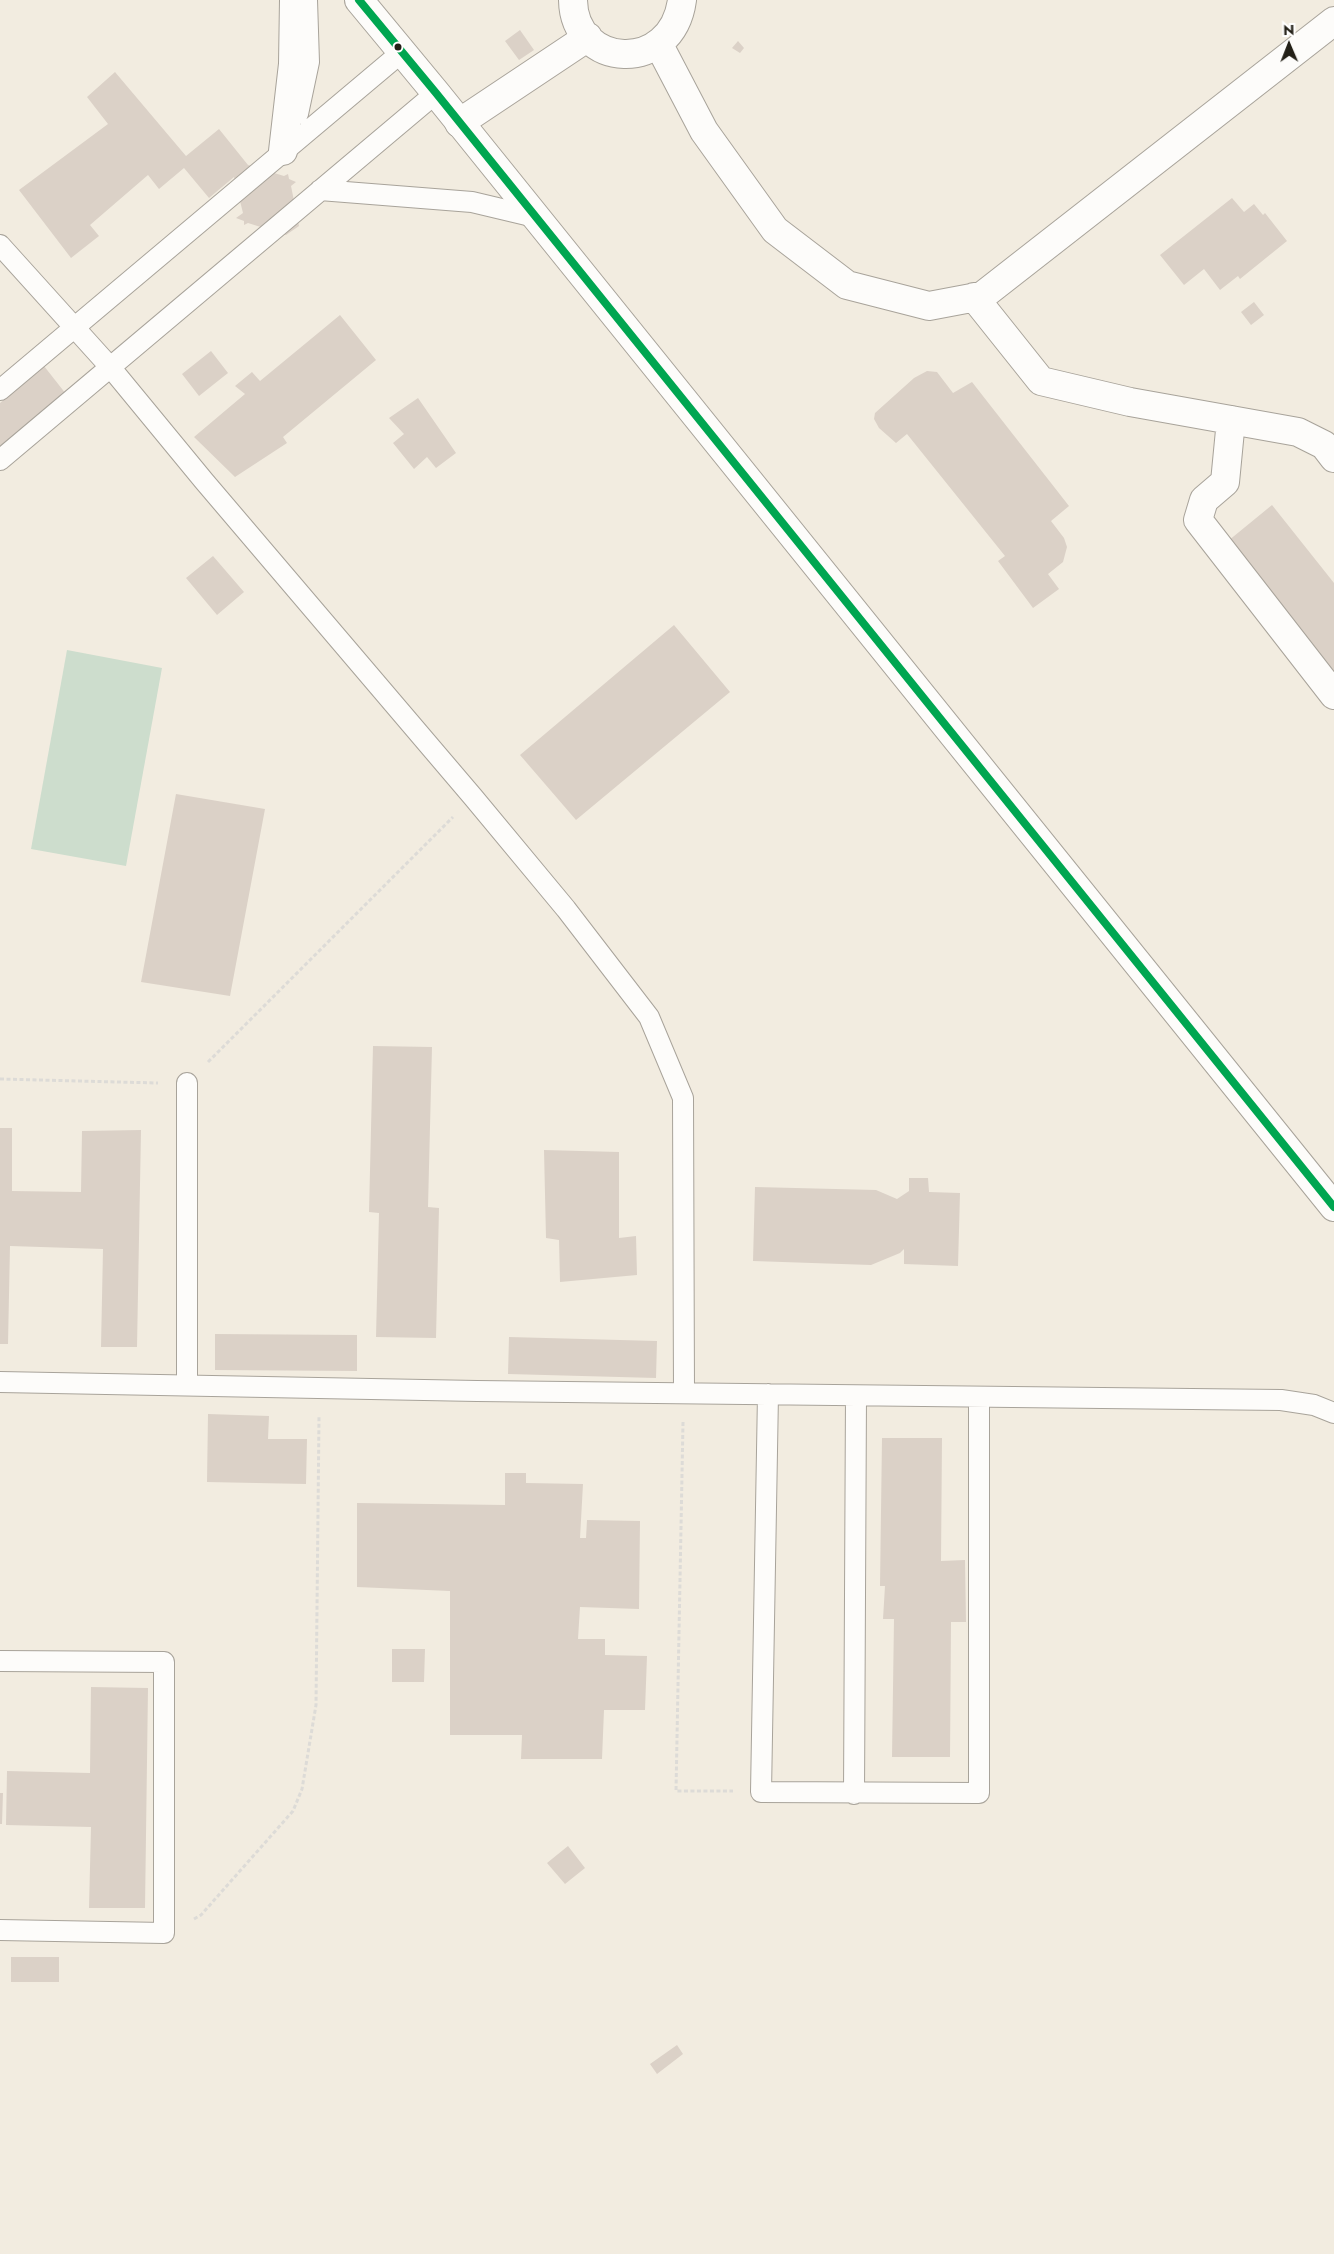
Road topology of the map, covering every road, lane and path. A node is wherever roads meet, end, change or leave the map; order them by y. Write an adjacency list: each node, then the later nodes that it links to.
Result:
1 (294, 0): 12 (street)
2 (307, 0): 12 (lane)
3 (359, 0): 9 (street)
4 (573, 0): 7 (street)
5 (682, 0): 8 (street)
6 (1334, 20): 16 (street)
7 (588, 37): 8 (street); 11 (street)
8 (659, 45): 16 (street)
9 (402, 52): 10 (street); 12 (lane)
10 (436, 93): 11 (street); 13 (lane)
11 (459, 123): 14 (street)
12 (284, 151): 17 (lane)
13 (320, 190): 14 (lane); 18 (lane)
14 (535, 217): 27 (street)
15 (0, 246): 17 (lane)
16 (974, 297): 20 (street)
17 (74, 328): 18 (lane); 19 (lane)
18 (111, 368): 22 (lane); 24 (lane)
19 (0, 390)
20 (1231, 420): 21 (street); 23 (street)
21 (1334, 458)
22 (0, 460)
23 (1334, 696)
24 (472, 798): 26 (path); 31 (lane)
25 (0, 1079): 26 (path)
26 (187, 1083): 29 (lane)
27 (1334, 1207)
28 (0, 1382): 29 (lane)
29 (187, 1385): 30 (lane)
30 (319, 1388): 31 (lane); 40 (path)
31 (684, 1393): 32 (lane); 37 (path)
32 (768, 1394): 33 (lane); 37 (lane)
33 (856, 1396): 34 (lane); 38 (lane)
34 (979, 1397): 35 (lane); 38 (lane)
35 (1334, 1413)
36 (0, 1661): 40 (lane)
37 (762, 1792): 38 (lane)
38 (854, 1794)
39 (0, 1930): 40 (lane)
40 (164, 1933)

